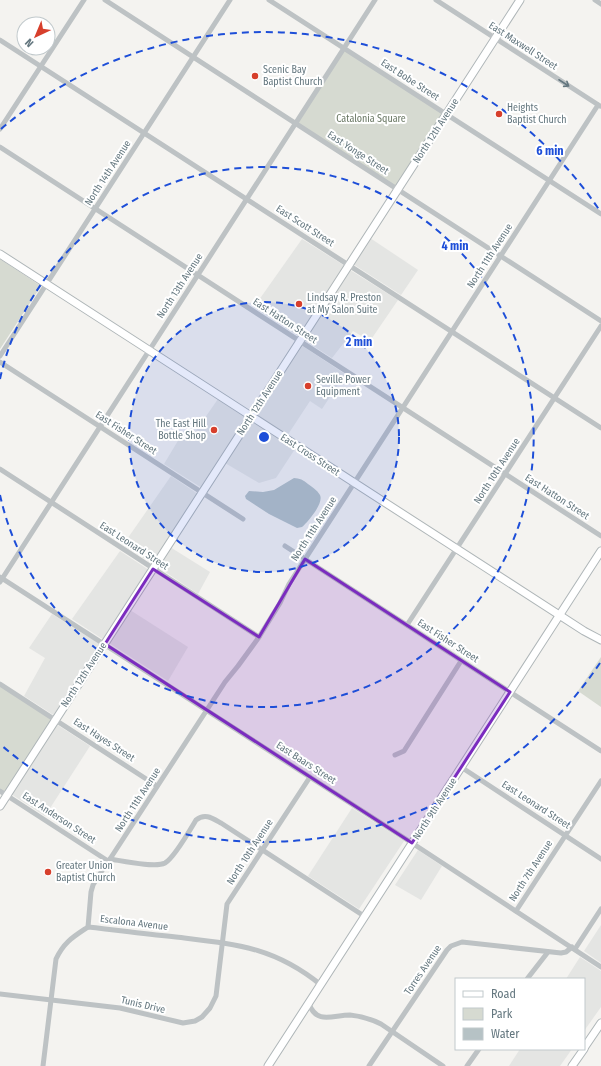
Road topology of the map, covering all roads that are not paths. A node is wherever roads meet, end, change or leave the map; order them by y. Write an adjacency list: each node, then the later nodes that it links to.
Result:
1 (84, 0): 14 (street)
2 (105, 0): 13 (street, East Yonge Street)
3 (230, 0): 13 (street, North 14th Avenue)
4 (269, 0): 12 (street, East Bobe Street)
5 (375, 0): 12 (street, North 13th Avenue)
6 (436, 0): 10 (street, East Maxwell Street)
7 (520, 0): 10 (street, North 12th Avenue)
8 (595, 0): 9 (street)
9 (601, 4)
10 (496, 39): 15 (street, East Maxwell Street, one-way to 15); 16 (street, North 12th Avenue)
11 (0, 40): 14 (street, East Scott Street)
12 (344, 48): 16 (street, East Bobe Street); 17 (street, North 13th Avenue)
13 (193, 57): 17 (street, East Yonge Street); 19 (street, North 14th Avenue)
14 (41, 66): 18 (street); 19 (street, East Scott Street)
15 (600, 106): 21 (street, North 11th Avenue)
16 (447, 114): 21 (street, East Bobe Street); 22 (street, North 12th Avenue)
17 (296, 123): 22 (street, East Yonge Street); 23 (street, North 13th Avenue)
18 (0, 129)
19 (144, 133): 23 (street, East Scott Street); 24 (street, North 14th Avenue)
20 (0, 147): 24 (street, East Hatton Street)
21 (550, 181): 25 (street, East Bobe Street); 27 (street, North 11th Avenue)
22 (398, 190): 27 (street, East Yonge Street); 28 (street, North 12th Avenue)
23 (247, 199): 28 (street, East Scott Street); 29 (street, North 13th Avenue)
24 (96, 209): 29 (street, East Hatton Street); 30 (street, North 14th Avenue)
25 (601, 214)
26 (0, 254): 30 (street, East Cross Street)
27 (501, 256): 31 (street, East Yonge Street); 33 (street, North 11th Avenue)
28 (349, 265): 33 (street, East Scott Street); 34 (street, North 12th Avenue)
29 (198, 275): 34 (street, East Hatton Street); 35 (street, North 13th Avenue)
30 (46, 284): 35 (street, East Cross Street); 36 (street, North 14th Avenue)
31 (601, 321)
32 (601, 326): 38 (street, North 10th Avenue)
33 (452, 332): 38 (street, East Scott Street); 39 (street, North 11th Avenue)
34 (300, 341): 39 (street, East Hatton Street); 40 (street, North 12th Avenue)
35 (149, 351): 40 (street, East Cross Street); 41 (street, North 13th Avenue)
36 (0, 356)
37 (0, 362): 41 (street, East Fisher Street)
38 (555, 398): 42 (street, East Scott Street); 44 (street, North 10th Avenue)
39 (403, 408): 44 (street, East Hatton Street); 45 (street, North 11th Avenue)
40 (251, 417): 45 (street, East Cross Street); 46 (street, North 12th Avenue)
41 (100, 427): 46 (street, East Fisher Street); 47 (street, North 13th Avenue)
42 (601, 428)
43 (0, 469): 47 (street, East Leonard Street)
44 (505, 474): 49 (street, East Hatton Street); 51 (street, North 10th Avenue)
45 (354, 483): 51 (street, East Cross Street); 53 (street, North 11th Avenue)
46 (202, 493): 48 (street, East Fisher Street); 54 (street, North 12th Avenue)
47 (51, 503): 54 (street, East Leonard Street); 55 (street, North 13th Avenue)
48 (243, 519)
49 (601, 536)
50 (285, 546): 53 (street, East Fisher Street)
51 (457, 549): 56 (street, East Cross Street); 57 (street, North 10th Avenue)
52 (601, 551): 56 (street, North 9th Avenue)
53 (305, 559): 57 (street, East Fisher Street); 58 (street, North 11th Avenue)
54 (153, 569): 58 (street, East Leonard Street); 60 (street, North 12th Avenue)
55 (1, 579): 60 (street, East Baars Street)
56 (560, 615): 59 (street, East Cross Street); 63 (street, North 9th Avenue)
57 (408, 625): 61 (street, East Fisher Street)
58 (259, 637): 64 (street, North 11th Avenue)
59 (601, 640)
60 (105, 644): 64 (street, East Baars Street); 65 (street, North 12th Avenue)
61 (461, 661): 63 (street, East Fisher Street); 67 (street)
62 (0, 684): 65 (street, East Hayes Street)
63 (510, 692): 66 (street, East Fisher Street); 68 (street, North 9th Avenue)
64 (207, 710): 69 (street, East Baars Street); 71 (street, North 11th Avenue)
65 (56, 720): 71 (street, East Hayes Street); 73 (street, North 12th Avenue)
66 (601, 751)
67 (395, 755)
68 (461, 767): 75 (street, East Leonard Street); 76 (street, North 9th Avenue)
69 (310, 777): 76 (street, East Baars Street); 77 (street, North 10th Avenue)
70 (601, 781): 75 (street, North 7th Avenue)
71 (157, 786): 79 (street, North 11th Avenue)
72 (0, 791): 73 (street, East Anderson Street)
73 (7, 795): 74 (street, North 12th Avenue); 79 (street, East Anderson Street)
74 (0, 806)
75 (565, 835): 78 (street, East Leonard Street); 81 (street, North 7th Avenue)
76 (412, 843): 81 (street, East Baars Street); 82 (street, North 9th Avenue)
77 (262, 850): 79 (street, East Anderson Street); 82 (street); 84 (street, North 10th Avenue)
78 (601, 859)
79 (109, 860): 83 (street, North 11th Avenue)
80 (601, 909): 85 (street)
81 (516, 911): 85 (street, East Baars Street)
82 (364, 916): 89 (street, North 9th Avenue)
83 (88, 927): 84 (street, Escalona Avenue); 91 (street, Escalona Avenue)
84 (222, 943): 89 (street, Escalona Avenue); 91 (street, Tunis Drive)
85 (573, 948): 86 (street, Torres Avenue); 87 (street, East Baars Street)
86 (548, 952): 88 (street); 94 (street, Torres Avenue)
87 (601, 967)
88 (528, 978)
89 (321, 985): 92 (street, North 9th Avenue)
90 (0, 994): 91 (street, Tunis Drive)
91 (50, 1000): 98 (street, Escalona Avenue)
92 (309, 1004): 94 (street); 99 (street, North 9th Avenue)
93 (601, 1023): 95 (street)
94 (393, 1032): 100 (street, Torres Avenue); 101 (street)
95 (585, 1047)
96 (478, 1050): 102 (street)
97 (583, 1050): 103 (street)
98 (43, 1066)
99 (268, 1066)
100 (369, 1066)
101 (443, 1066)
102 (467, 1066)
103 (572, 1066)

